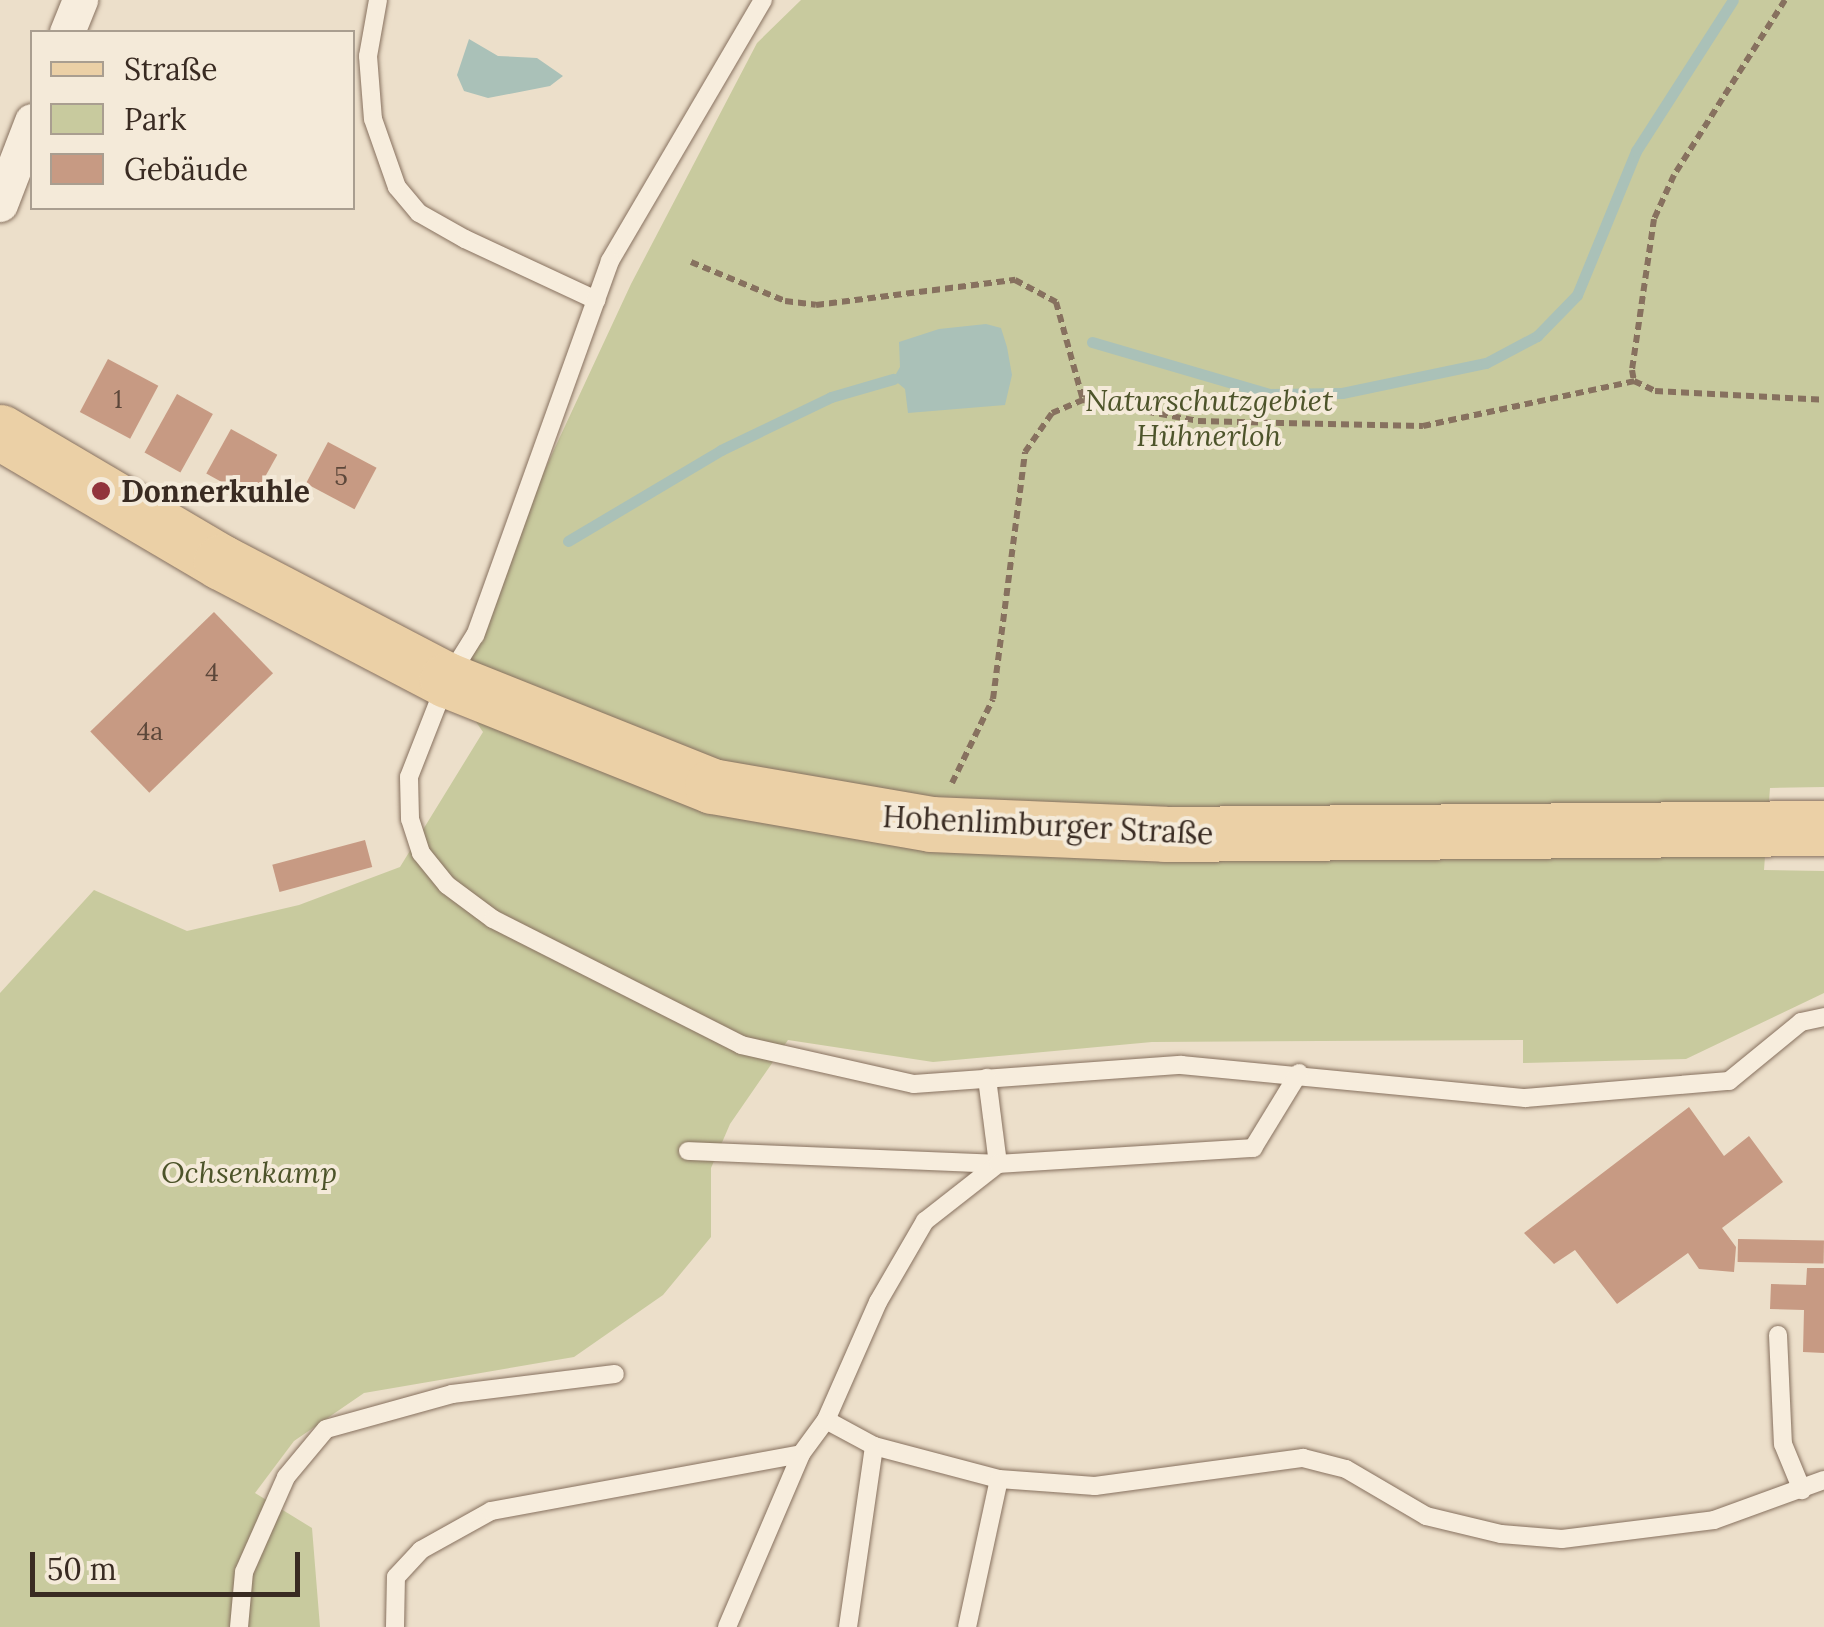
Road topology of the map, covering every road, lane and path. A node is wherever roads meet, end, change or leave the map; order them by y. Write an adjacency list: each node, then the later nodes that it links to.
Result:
1 (80, 0): 5 (street)
2 (378, 0): 9 (lane)
3 (764, 0): 9 (lane)
4 (1786, 0): 10 (path)
5 (68, 30)
6 (30, 126): 7 (street)
7 (0, 204)
8 (691, 262): 11 (path)
9 (596, 300): 14 (lane)
10 (1634, 382): 11 (path); 12 (path)
11 (1083, 400): 15 (path)
12 (1824, 400)
13 (0, 432): 14 (main road, Hohenlimburger Straße)
14 (447, 680): 15 (main road, Hohenlimburger Straße); 19 (lane)
15 (932, 824): 16 (main road, Hohenlimburger Straße)
16 (1824, 828)
17 (1824, 1017): 18 (lane)
18 (1299, 1073): 19 (lane); 21 (lane)
19 (986, 1078): 21 (lane)
20 (688, 1151): 21 (lane)
21 (998, 1164): 24 (lane)
22 (1778, 1335): 29 (lane)
23 (615, 1374): 30 (lane)
24 (826, 1420): 25 (lane); 26 (lane)
25 (874, 1446): 27 (lane); 33 (lane)
26 (801, 1454): 31 (lane); 32 (lane)
27 (1000, 1479): 29 (lane); 34 (lane)
28 (1824, 1480): 29 (lane)
29 (1802, 1490)
30 (239, 1627)
31 (395, 1627)
32 (727, 1627)
33 (848, 1627)
34 (967, 1627)

